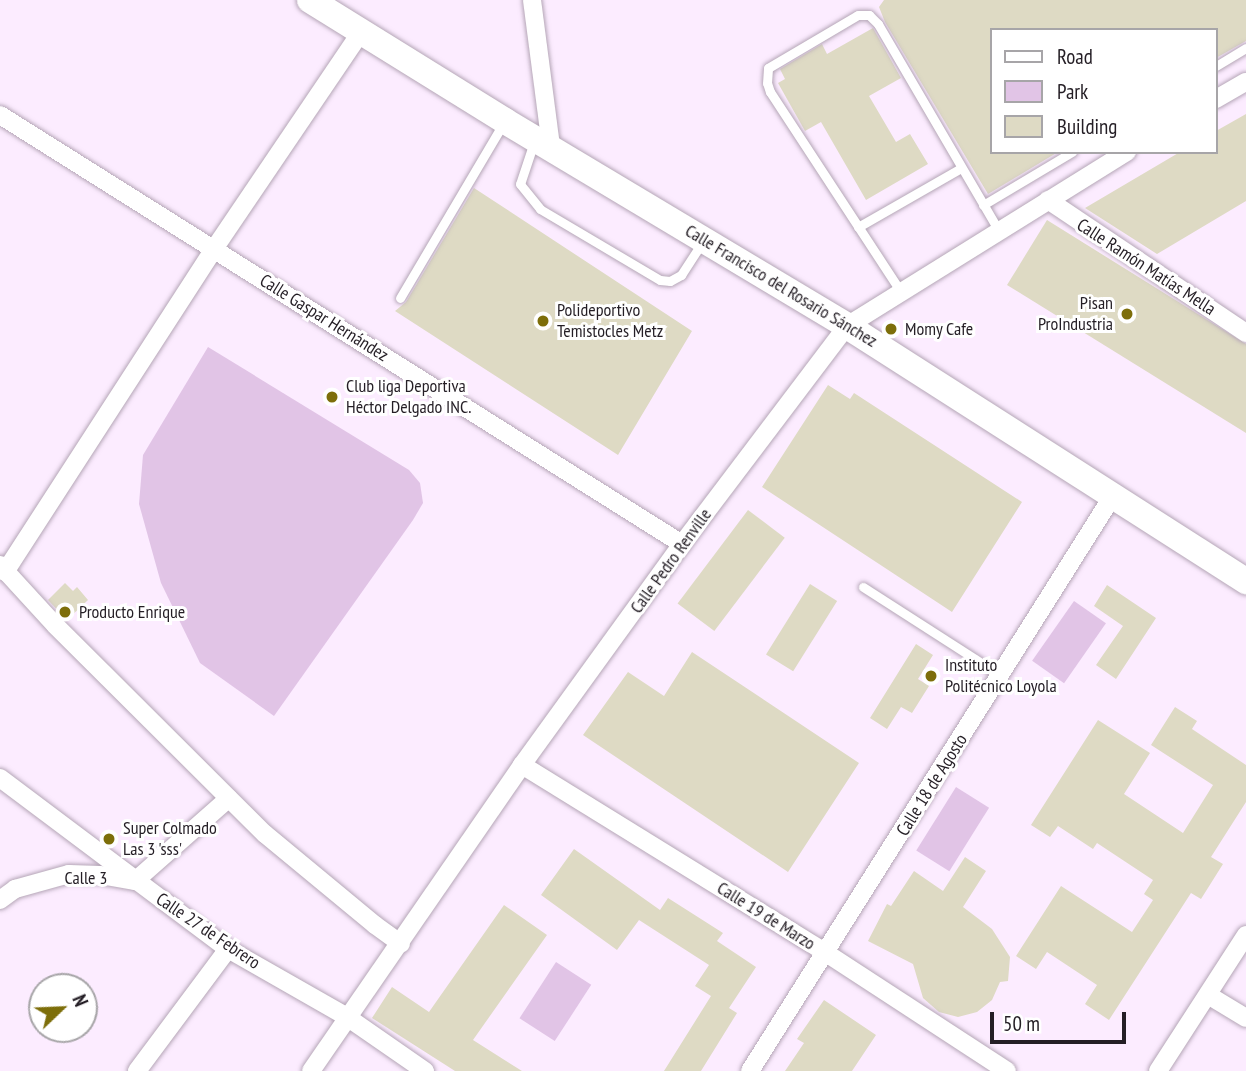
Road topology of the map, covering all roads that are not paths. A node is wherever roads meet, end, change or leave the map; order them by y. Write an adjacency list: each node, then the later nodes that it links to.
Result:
1 (310, 0): 3 (street, Calle Francisco del Rosario Sánchez)
2 (532, 0): 10 (street)
3 (361, 32): 9 (street, Calle Francisco del Rosario Sánchez); 19 (street)
4 (1246, 48): 5 (lane)
5 (1218, 65)
6 (1246, 82): 7 (street)
7 (1218, 98)
8 (0, 115): 19 (street, Calle Gaspar Hernández)
9 (505, 121): 10 (street, Calle Francisco del Rosario Sánchez); 21 (lane)
10 (544, 142): 18 (street, Calle Francisco del Rosario Sánchez); 18 (lane)
11 (1069, 154): 15 (lane)
12 (1124, 154): 14 (street, Calle Pedro Renville)
13 (961, 168): 15 (lane); 16 (lane); 16 (lane)
14 (1048, 200): 17 (street, Calle Pedro Renville); 23 (street, Calle Ramón Matías Mella)
15 (983, 205): 17 (lane)
16 (858, 227): 20 (lane)
17 (999, 230): 20 (street, Calle Pedro Renville)
18 (705, 239): 22 (street, Calle Francisco del Rosario Sánchez)
19 (214, 248): 25 (street, Calle Gaspar Hernández); 26 (street)
20 (901, 292): 22 (street, Calle Pedro Renville)
21 (400, 298)
22 (847, 326): 24 (street, Calle Francisco del Rosario Sánchez); 25 (street, Calle Pedro Renville)
23 (1246, 332)
24 (1112, 498): 27 (street, Calle Francisco del Rosario Sánchez); 29 (street, Calle 18 de Agosto)
25 (682, 544): 30 (street, Calle Pedro Renville)
26 (3, 568): 32 (street)
27 (1246, 581)
28 (863, 587): 29 (lane)
29 (1000, 675): 38 (street, Calle 18 de Agosto)
30 (522, 765): 36 (street, Calle Pedro Renville); 38 (street, Calle 19 de Marzo)
31 (0, 778): 33 (street, Calle 27 de Febrero)
32 (229, 798): 33 (street); 36 (street)
33 (135, 881): 34 (street, Calle 3); 37 (street, Calle 27 de Febrero)
34 (0, 900)
35 (1246, 935): 39 (street)
36 (401, 944): 40 (street, Calle Pedro Renville)
37 (228, 949): 40 (street, Calle 27 de Febrero); 42 (street)
38 (826, 953): 45 (street, Calle 18 de Agosto); 46 (street, Calle 19 de Marzo)
39 (1208, 995): 41 (street); 47 (street)
40 (347, 1017): 43 (street, Calle Pedro Renville); 44 (street, Calle 27 de Febrero)
41 (1246, 1018)
42 (137, 1071)
43 (311, 1071)
44 (425, 1071)
45 (750, 1071)
46 (1007, 1071)
47 (1158, 1071)

